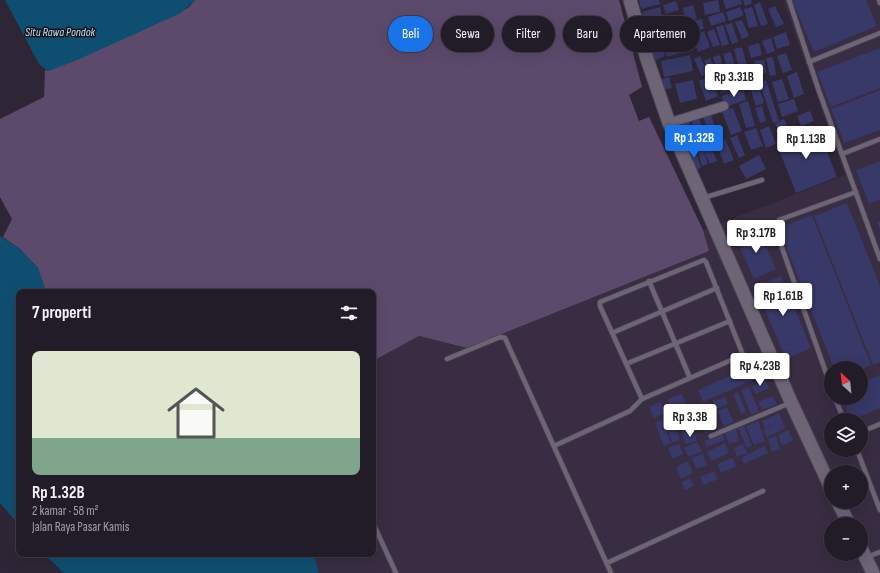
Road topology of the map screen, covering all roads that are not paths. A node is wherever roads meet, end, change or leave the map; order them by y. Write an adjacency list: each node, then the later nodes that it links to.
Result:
1 (630, 0): 8 (main road)
2 (790, 0): 6 (lane)
3 (879, 0): 4 (lane)
4 (880, 3)
5 (880, 33): 6 (lane)
6 (809, 62): 10 (lane)
7 (724, 106): 8 (street)
8 (669, 123): 13 (main road)
9 (880, 139): 10 (lane)
10 (842, 154): 12 (lane)
11 (762, 180): 13 (lane)
12 (856, 192): 14 (lane); 23 (lane)
13 (702, 198): 26 (main road)
14 (880, 259)
15 (649, 280): 16 (lane); 17 (lane); 19 (lane)
16 (717, 288): 17 (lane); 18 (lane)
17 (663, 311): 19 (lane); 20 (lane)
18 (730, 321): 20 (lane); 24 (lane)
19 (612, 333): 22 (lane)
20 (675, 343): 22 (lane); 24 (lane)
21 (447, 359): 30 (lane)
22 (626, 364): 25 (lane)
23 (824, 367)
24 (690, 378): 25 (lane)
25 (642, 399): 30 (lane)
26 (791, 402): 29 (lane); 32 (main road)
27 (880, 424): 28 (lane)
28 (868, 429)
29 (711, 436)
30 (554, 446): 39 (lane)
31 (860, 457): 34 (lane)
32 (824, 473)
33 (763, 491): 39 (lane)
34 (880, 510)
35 (376, 530): 40 (lane)
36 (880, 552): 37 (lane)
37 (868, 553)
38 (867, 561): 42 (main road)
39 (607, 563): 41 (lane)
40 (396, 573)
41 (611, 573)
42 (873, 573)

